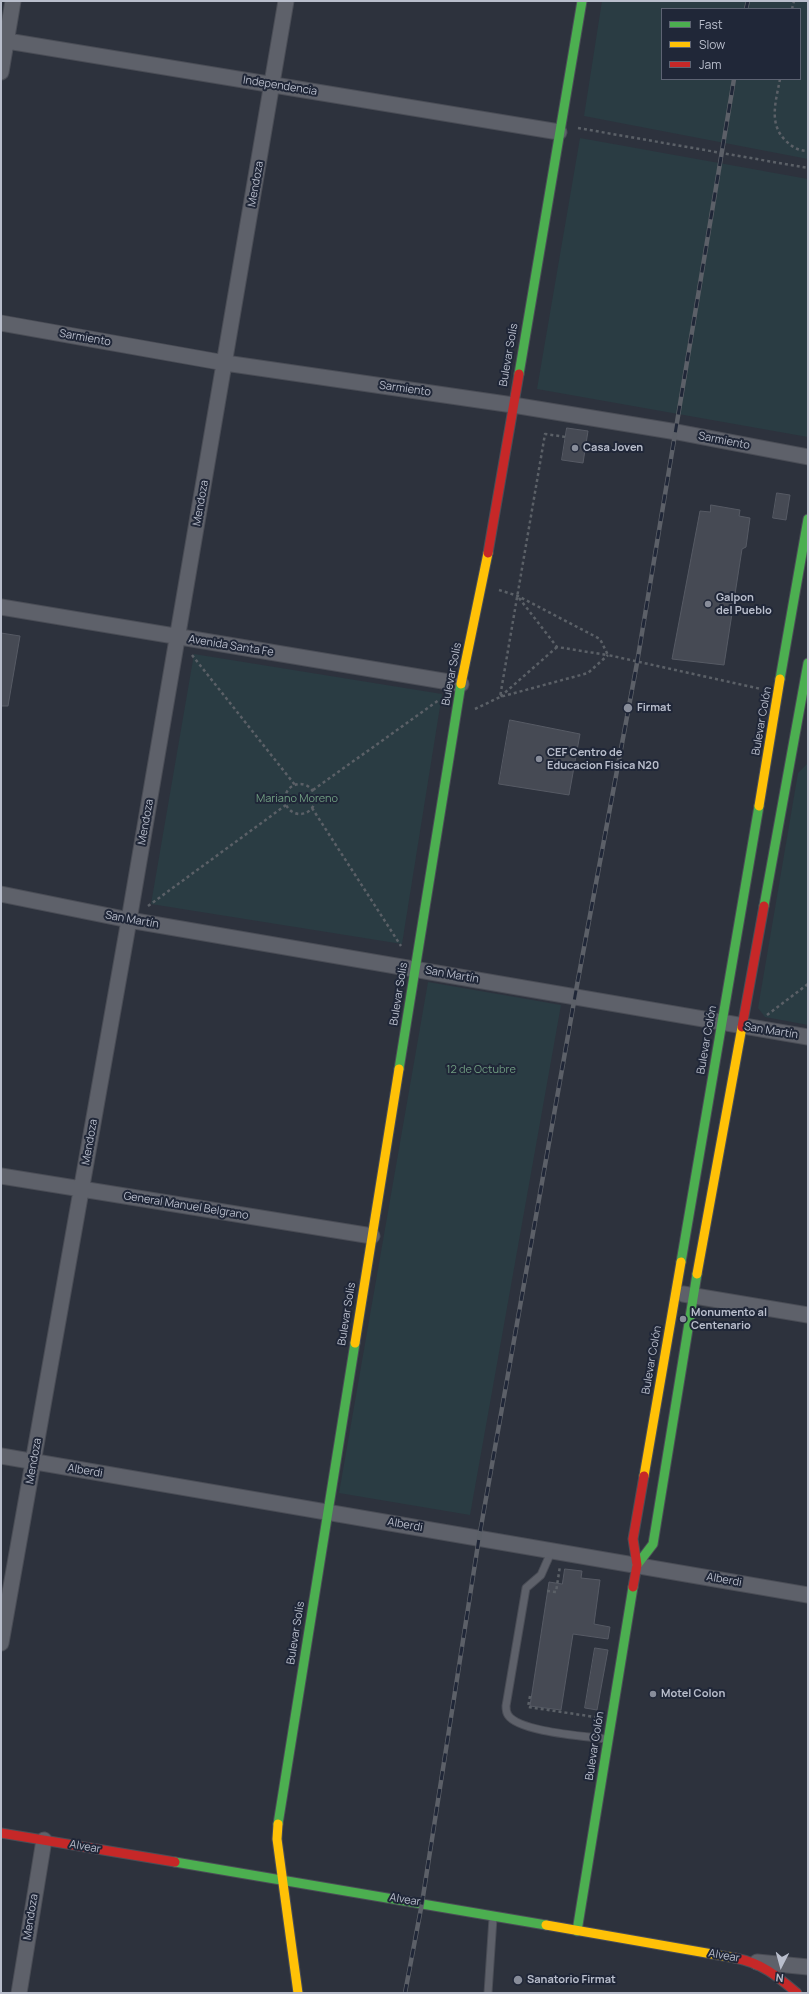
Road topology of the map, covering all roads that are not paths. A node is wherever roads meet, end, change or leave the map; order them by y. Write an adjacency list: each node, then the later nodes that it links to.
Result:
1 (13, 1): 4 (street)
2 (286, 1): 6 (street, Mendoza)
3 (582, 1): 7 (street, Bulevar Solís)
4 (4, 41): 5 (street); 6 (street, Independencia)
5 (1, 72)
6 (273, 85): 7 (street, Independencia); 9 (street, Mendoza)
7 (560, 128): 10 (street, Bulevar Solís)
8 (1, 322): 9 (street, Sarmiento)
9 (225, 363): 10 (street, Sarmiento); 14 (street, Mendoza)
10 (512, 405): 11 (street, Sarmiento); 16 (street, Bulevar Solís)
11 (808, 457)
12 (808, 519): 17 (street, Bulevar Colón)
13 (1, 607): 14 (street, Avenida Santa Fe)
14 (178, 637): 16 (street, Avenida Santa Fe); 20 (street, Mendoza)
15 (808, 663): 17 (street, Bulevar Colón)
16 (461, 684): 21 (street, Bulevar Solís)
17 (781, 749): 18 (street); 22 (street, Bulevar Colón); 23 (street, Bulevar Colón)
18 (803, 753)
19 (1, 894): 20 (street, San Martín)
20 (129, 920): 21 (street, San Martín); 26 (street, Mendoza)
21 (415, 968): 22 (street, San Martín); 27 (street, Bulevar Solís)
22 (722, 1022): 23 (street, San Martín); 28 (street, Bulevar Colón)
23 (742, 1026): 24 (street, San Martín); 29 (street, Bulevar Colón)
24 (808, 1037)
25 (1, 1176): 26 (street, General Manuel Belgrano)
26 (82, 1189): 27 (street, General Manuel Belgrano); 32 (street, Mendoza)
27 (372, 1236): 33 (street, Bulevar Solís)
28 (676, 1292): 29 (street); 35 (street, Bulevar Colón)
29 (693, 1296): 30 (street); 35 (street, Bulevar Colón)
30 (808, 1315)
31 (1, 1456): 32 (street, Alberdi)
32 (34, 1462): 33 (street, Alberdi); 37 (street, Mendoza)
33 (327, 1511): 34 (street, Alberdi); 41 (street, Bulevar Solís)
34 (552, 1550): 35 (street, Alberdi); 38 (lane)
35 (637, 1566): 36 (street, Alberdi); 38 (street, Bulevar Colón)
36 (808, 1595)
37 (1, 1643)
38 (608, 1739): 43 (street, Bulevar Colón)
39 (1, 1833): 40 (street, Alvear)
40 (44, 1840): 41 (street, Alvear); 46 (street, Mendoza)
41 (284, 1881): 42 (street, Alvear); 47 (street, Bulevar Solís)
42 (493, 1916): 43 (street, Alvear); 48 (lane)
43 (577, 1931): 44 (street, Alvear)
44 (752, 1961): 45 (street, Alvear); 49 (street)
45 (808, 1967)
46 (19, 1993)
47 (298, 1993)
48 (488, 1993)
49 (797, 1993)

